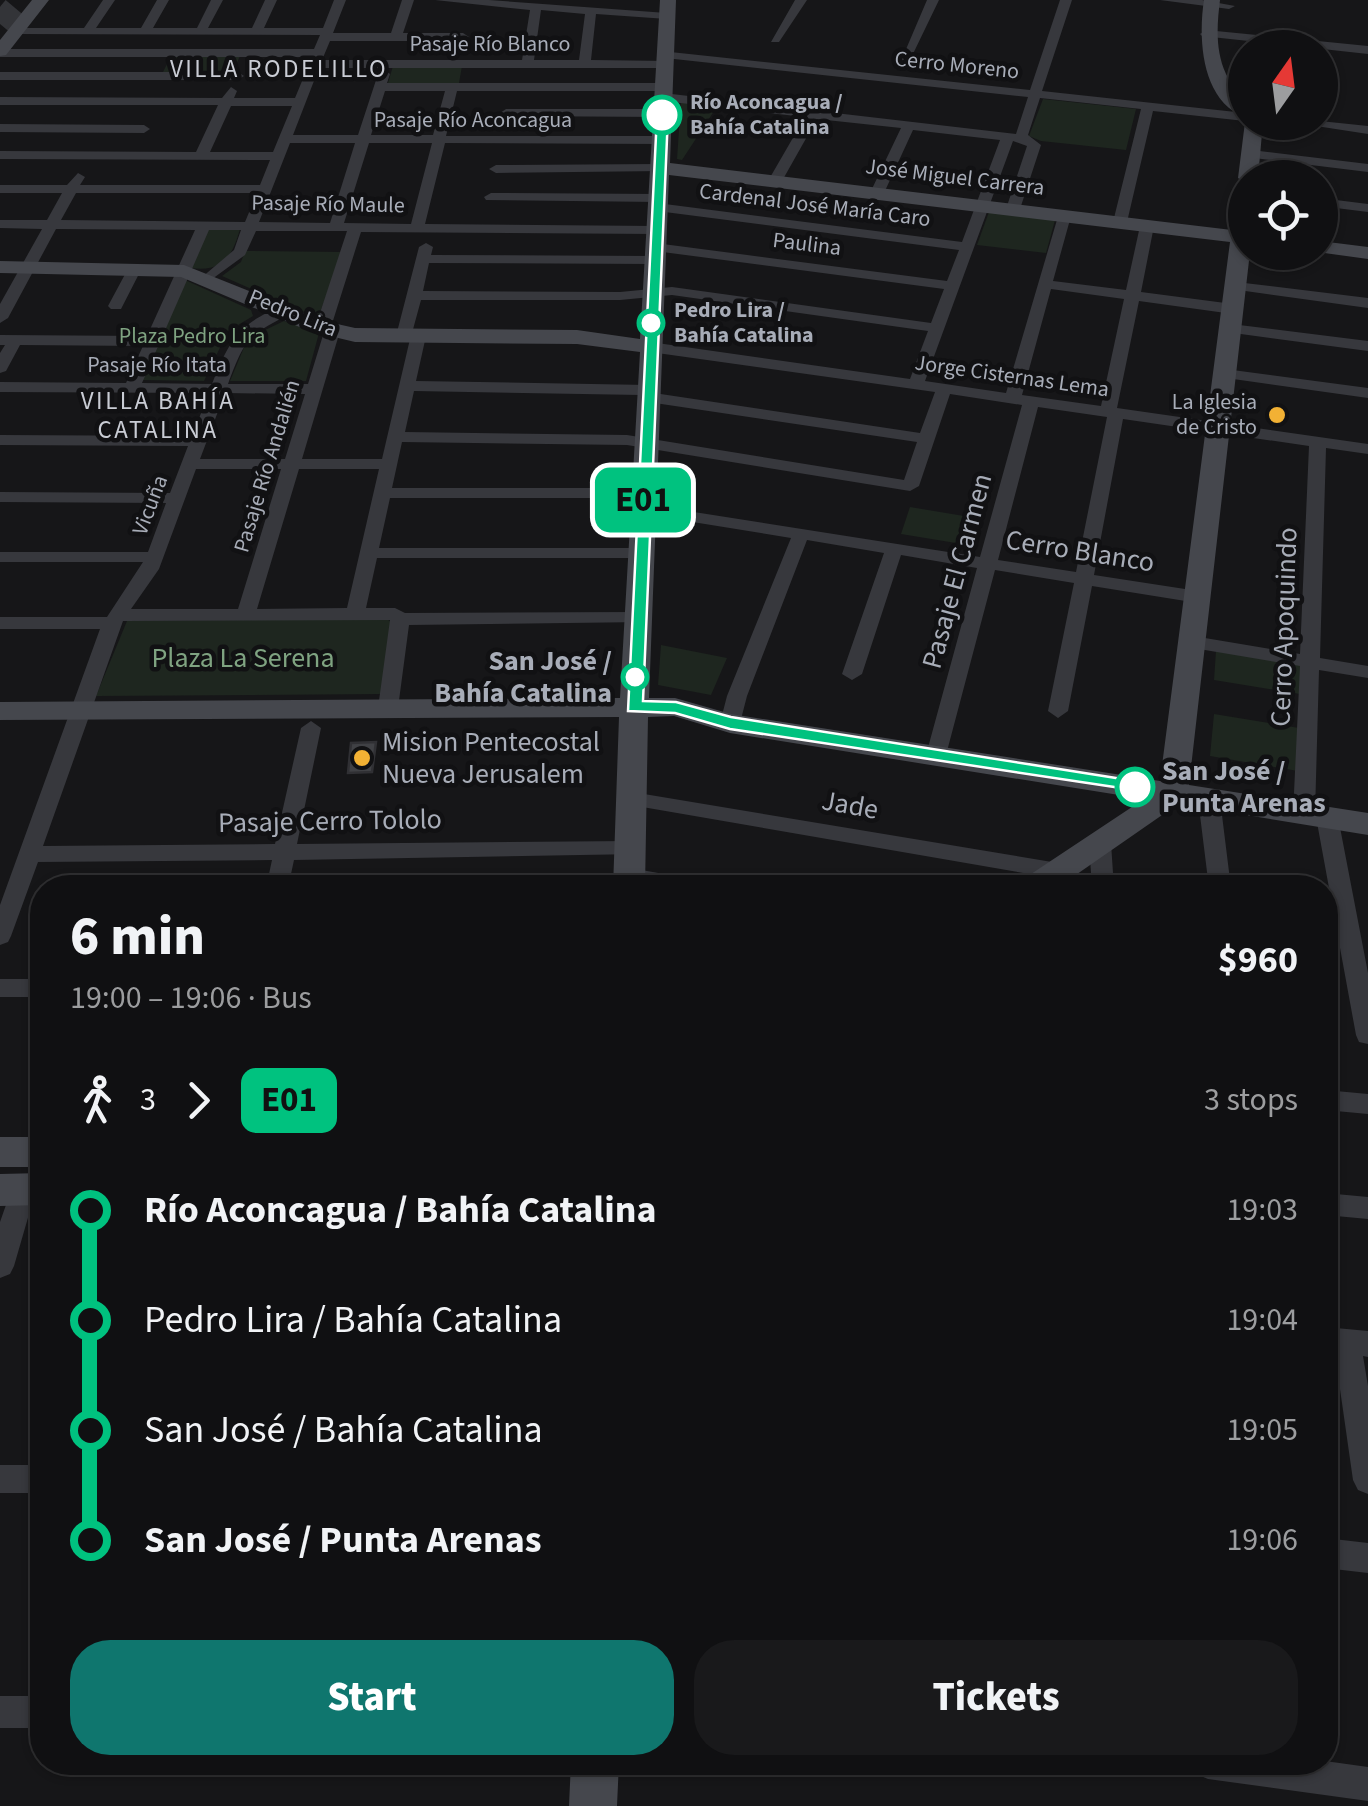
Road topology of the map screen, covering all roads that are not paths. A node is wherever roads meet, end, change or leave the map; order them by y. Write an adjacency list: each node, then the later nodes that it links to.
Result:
1 (21, 0): 20 (main road)
2 (41, 0): 20 (main road)
3 (109, 0): 21 (street)
4 (163, 0): 22 (street)
5 (217, 0): 23 (street)
6 (271, 0): 24 (street)
7 (340, 0): 25 (street)
8 (408, 0): 27 (street)
9 (442, 0): 14 (street)
10 (801, 0): 29 (street)
11 (934, 0): 36 (street)
12 (1066, 0): 50 (street)
13 (1166, 0): 16 (street)
14 (472, 2): 15 (street); 28 (street)
15 (508, 2): 17 (street)
16 (1221, 3): 26 (main road)
17 (536, 7): 19 (street); 41 (street)
18 (668, 8): 19 (street); 38 (main road)
19 (590, 11): 42 (street)
20 (8, 28): 21 (street); 31 (main road)
21 (88, 31): 22 (street)
22 (150, 31): 23 (street); 32 (street)
23 (201, 31): 24 (street)
24 (257, 31): 25 (street)
25 (326, 34): 27 (street); 37 (street)
26 (1215, 35): 30 (street); 35 (main road)
27 (396, 37): 28 (street)
28 (464, 37): 40 (street)
29 (775, 40)
30 (1368, 50)
31 (0, 52): 32 (street, Pasaje Río Blanco)
32 (143, 53): 33 (street, Pasaje Río Blanco)
33 (166, 53): 34 (street, Pasaje Río Blanco); 45 (street)
34 (248, 53): 37 (street, Pasaje Río Blanco); 46 (street)
35 (1228, 54)
36 (905, 58)
37 (317, 59): 39 (street, Pasaje Río Blanco); 56 (street)
38 (665, 59): 42 (street, Pasaje Río Blanco); 50 (street, Cerro Moreno); 51 (main road)
39 (387, 64): 40 (street, Pasaje Río Blanco); 47 (street)
40 (463, 64): 41 (street, Pasaje Río Blanco); 48 (street)
41 (527, 64): 42 (street, Pasaje Río Blanco)
42 (586, 64)
43 (0, 76): 44 (street)
44 (130, 76): 45 (street); 53 (street)
45 (153, 76): 46 (street)
46 (238, 76): 55 (street)
47 (380, 87): 48 (street); 70 (street)
48 (458, 87): 49 (street); 71 (street)
49 (511, 87): 51 (street); 59 (street)
50 (1034, 94): 58 (street, Cerro Moreno); 68 (street)
51 (663, 99): 59 (street); 61 (street); 73 (main road)
52 (0, 101): 53 (street)
53 (116, 101): 54 (street)
54 (159, 102): 55 (street); 66 (street)
55 (226, 102): 56 (street); 79 (street)
56 (300, 102): 69 (street)
57 (1228, 104): 60 (main road)
58 (1148, 106): 60 (street, Cerro Moreno); 97 (street)
59 (506, 113): 72 (street)
60 (1210, 113): 62 (street, Cerro Moreno)
61 (812, 114): 63 (street); 85 (street)
62 (1228, 114)
63 (908, 124): 68 (street); 89 (street)
64 (1338, 127): 67 (street)
65 (0, 128): 66 (street)
66 (144, 128): 78 (street)
67 (1368, 130)
68 (1015, 136): 93 (street); 95 (street)
69 (285, 140): 70 (street, Pasaje Río Aconcagua); 80 (street)
70 (363, 140): 71 (street, Pasaje Río Aconcagua); 103 (street)
71 (439, 140): 72 (street, Pasaje Río Aconcagua); 105 (street)
72 (501, 140): 73 (street, Pasaje Río Aconcagua); 84 (street)
73 (661, 140): 82 (main road)
74 (1252, 140): 75 (main road)
75 (1251, 154): 81 (main road); 83 (street)
76 (0, 155): 77 (street)
77 (90, 155): 78 (street); 87 (street)
78 (130, 155): 79 (street)
79 (200, 156): 80 (street)
80 (278, 156): 88 (street)
81 (1250, 160)
82 (659, 168): 84 (street); 85 (main road, José Miguel Carrera); 91 (main road)
83 (1368, 168)
84 (496, 169): 90 (street)
85 (775, 180): 89 (main road, José Miguel Carrera)
86 (0, 189): 87 (street)
87 (72, 189): 88 (street); 99 (street)
88 (265, 189): 101 (street)
89 (877, 193): 93 (main road, José Miguel Carrera)
90 (491, 197): 91 (street, Cardenal José María Caro); 106 (street)
91 (658, 203): 108 (main road); 109 (street, Cardenal José María Caro)
92 (1338, 204): 94 (street)
93 (982, 206): 95 (main road, José Miguel Carrera); 109 (street)
94 (1368, 208)
95 (1013, 210): 96 (main road, José Miguel Carrera)
96 (1064, 216): 97 (main road, José Miguel Carrera); 119 (street, Pasaje El Carmen)
97 (1120, 222): 102 (main road, José Miguel Carrera)
98 (0, 224): 99 (street, Pasaje Río Maule)
99 (52, 224): 100 (street, Pasaje Río Maule); 114 (street)
100 (204, 225): 101 (street, Pasaje Río Maule); 117 (street)
101 (251, 226): 103 (street, Pasaje Río Maule); 118 (street)
102 (1147, 226): 107 (main road, José Miguel Carrera); 123 (street)
103 (335, 228): 104 (street, Pasaje Río Maule)
104 (355, 228): 105 (street, Pasaje Río Maule); 130 (street, Pasaje Río Andalién)
105 (424, 228): 106 (street, Pasaje Río Maule); 112 (street)
106 (485, 228): 108 (street, Pasaje Río Maule)
107 (1228, 236)
108 (655, 246): 112 (street); 120 (street, Paulina); 121 (main road)
109 (968, 246): 120 (street)
110 (1338, 249): 111 (main road)
111 (1368, 253)
112 (423, 260): 122 (street)
113 (0, 267): 114 (main road, Pedro Lira)
114 (28, 268): 115 (main road, Pedro Lira); 128 (street)
115 (135, 268): 117 (main road, Pedro Lira); 125 (street)
116 (1238, 270): 126 (main road)
117 (184, 271): 118 (main road, Pedro Lira); 133 (street)
118 (208, 278): 127 (main road, Pedro Lira)
119 (1044, 284): 123 (street); 147 (street, Pasaje El Carmen)
120 (953, 286): 129 (street)
121 (653, 293): 122 (street); 129 (street); 135 (main road)
122 (414, 295): 131 (street)
123 (1132, 296): 126 (street); 148 (street)
124 (1368, 303): 126 (street)
125 (116, 306)
126 (1233, 308): 134 (street); 137 (main road)
127 (284, 311): 130 (main road, Pedro Lira); 142 (street, Vicuña)
128 (0, 318)
129 (937, 328): 138 (street)
130 (327, 330): 131 (main road, Pedro Lira); 143 (street, Pasaje Río Andalién)
131 (411, 336): 135 (main road, Pedro Lira); 139 (street)
132 (8, 340): 133 (street); 136 (street)
133 (153, 341): 141 (street)
134 (1368, 346)
135 (650, 347): 138 (street, Jorge Cisternas Lema); 146 (main road)
136 (0, 368)
137 (1225, 374): 145 (street); 149 (main road)
138 (916, 385): 144 (street, Jorge Cisternas Lema)
139 (407, 386): 146 (street); 150 (street)
140 (0, 387): 141 (street, Pasaje Río Itata)
141 (132, 388): 142 (street, Pasaje Río Itata)
142 (218, 388): 143 (street, Pasaje Río Itata); 153 (street, Vicuña)
143 (314, 388): 159 (street, Pasaje Río Andalién)
144 (944, 389): 147 (street, Jorge Cisternas Lema); 151 (street)
145 (1368, 393)
146 (648, 394): 151 (street); 155 (main road)
147 (1022, 400): 148 (street, Jorge Cisternas Lema); 171 (street, Pasaje El Carmen)
148 (1112, 412): 149 (street, Jorge Cisternas Lema); 172 (street)
149 (1218, 428): 154 (street, Jorge Cisternas Lema); 173 (main road)
150 (395, 438): 155 (street); 160 (street)
151 (926, 438): 155 (street)
152 (5, 440): 153 (street); 157 (street)
153 (198, 441): 158 (street, Vicuña)
154 (1318, 442): 156 (street, Jorge Cisternas Lema); 181 (street, Cerro Apoquindo)
155 (646, 444): 164 (main road)
156 (1368, 449)
157 (0, 460)
158 (190, 464): 159 (street); 163 (street, Vicuña)
159 (292, 464): 160 (street); 174 (street, Pasaje Río Andalién)
160 (389, 464): 161 (street)
161 (382, 493): 164 (street, Cerro Blanco); 167 (street)
162 (0, 497): 163 (street)
163 (177, 498): 170 (street, Vicuña)
164 (643, 501): 165 (street, Cerro Blanco); 168 (main road)
165 (801, 534): 166 (street, Cerro Blanco); 189 (street)
166 (894, 549): 171 (street, Cerro Blanco); 183 (street)
167 (369, 553): 168 (street); 175 (street)
168 (641, 554): 177 (main road)
169 (0, 557): 170 (street)
170 (154, 557): 178 (street, Vicuña)
171 (988, 564): 172 (street, Cerro Blanco); 192 (street, Pasaje El Carmen)
172 (1084, 579): 173 (street, Cerro Blanco); 186 (street)
173 (1198, 597): 180 (main road)
174 (246, 614): 175 (street); 178 (street)
175 (355, 614): 176 (street)
176 (399, 617): 177 (street); 184 (street)
177 (638, 618): 187 (main road)
178 (114, 619): 179 (street); 188 (street, Vicuña)
179 (0, 623)
180 (1193, 642): 181 (street); 193 (main road)
181 (1310, 662): 182 (street); 196 (street, Cerro Apoquindo)
182 (1368, 672)
183 (852, 674)
184 (388, 708): 187 (main road); 188 (main road)
185 (0, 711): 188 (main road)
186 (1058, 711)
187 (634, 716): 189 (main road); 190 (main road); 194 (main road)
188 (77, 720): 190 (main road); 191 (main road); 200 (street, Vicuña)
189 (730, 723): 192 (main road)
190 (312, 728): 199 (street)
191 (0, 731)
192 (936, 756): 193 (main road)
193 (1171, 793): 195 (main road); 198 (main road)
194 (632, 799): 201 (main road); 203 (street, Jade)
195 (1209, 799): 196 (main road); 206 (street)
196 (1315, 816): 197 (main road); 207 (street, Cerro Apoquindo)
197 (1368, 824)
198 (1100, 843): 204 (main road); 205 (street)
199 (285, 851): 200 (street, Pasaje Cerro Tololo); 201 (street, Pasaje Cerro Tololo); 202 (street)
200 (29, 854): 209 (street, Vicuña)
201 (630, 871)
202 (280, 875)
203 (1025, 875)
204 (1052, 875)
205 (1101, 875)
206 (1218, 875)
207 (1329, 875)
208 (1338, 911): 212 (street, Cerro Apoquindo)
209 (2, 923)
210 (0, 988): 211 (street)
211 (30, 988)
212 (1368, 1035)
213 (1338, 1101): 214 (street)
214 (1368, 1104)
215 (0, 1152): 216 (main road)
216 (30, 1152)
217 (22, 1190): 220 (street)
218 (1338, 1205): 219 (street)
219 (1368, 1208)
220 (0, 1266)
221 (1347, 1342): 224 (street)
222 (0, 1479): 223 (street)
223 (30, 1479)
224 (1368, 1480)
225 (1338, 1555): 226 (street)
226 (1368, 1558)
227 (0, 1712): 228 (street)
228 (30, 1712)
229 (594, 1775): 232 (main road)
230 (1303, 1775): 231 (street)
231 (1368, 1784)
232 (593, 1806)

